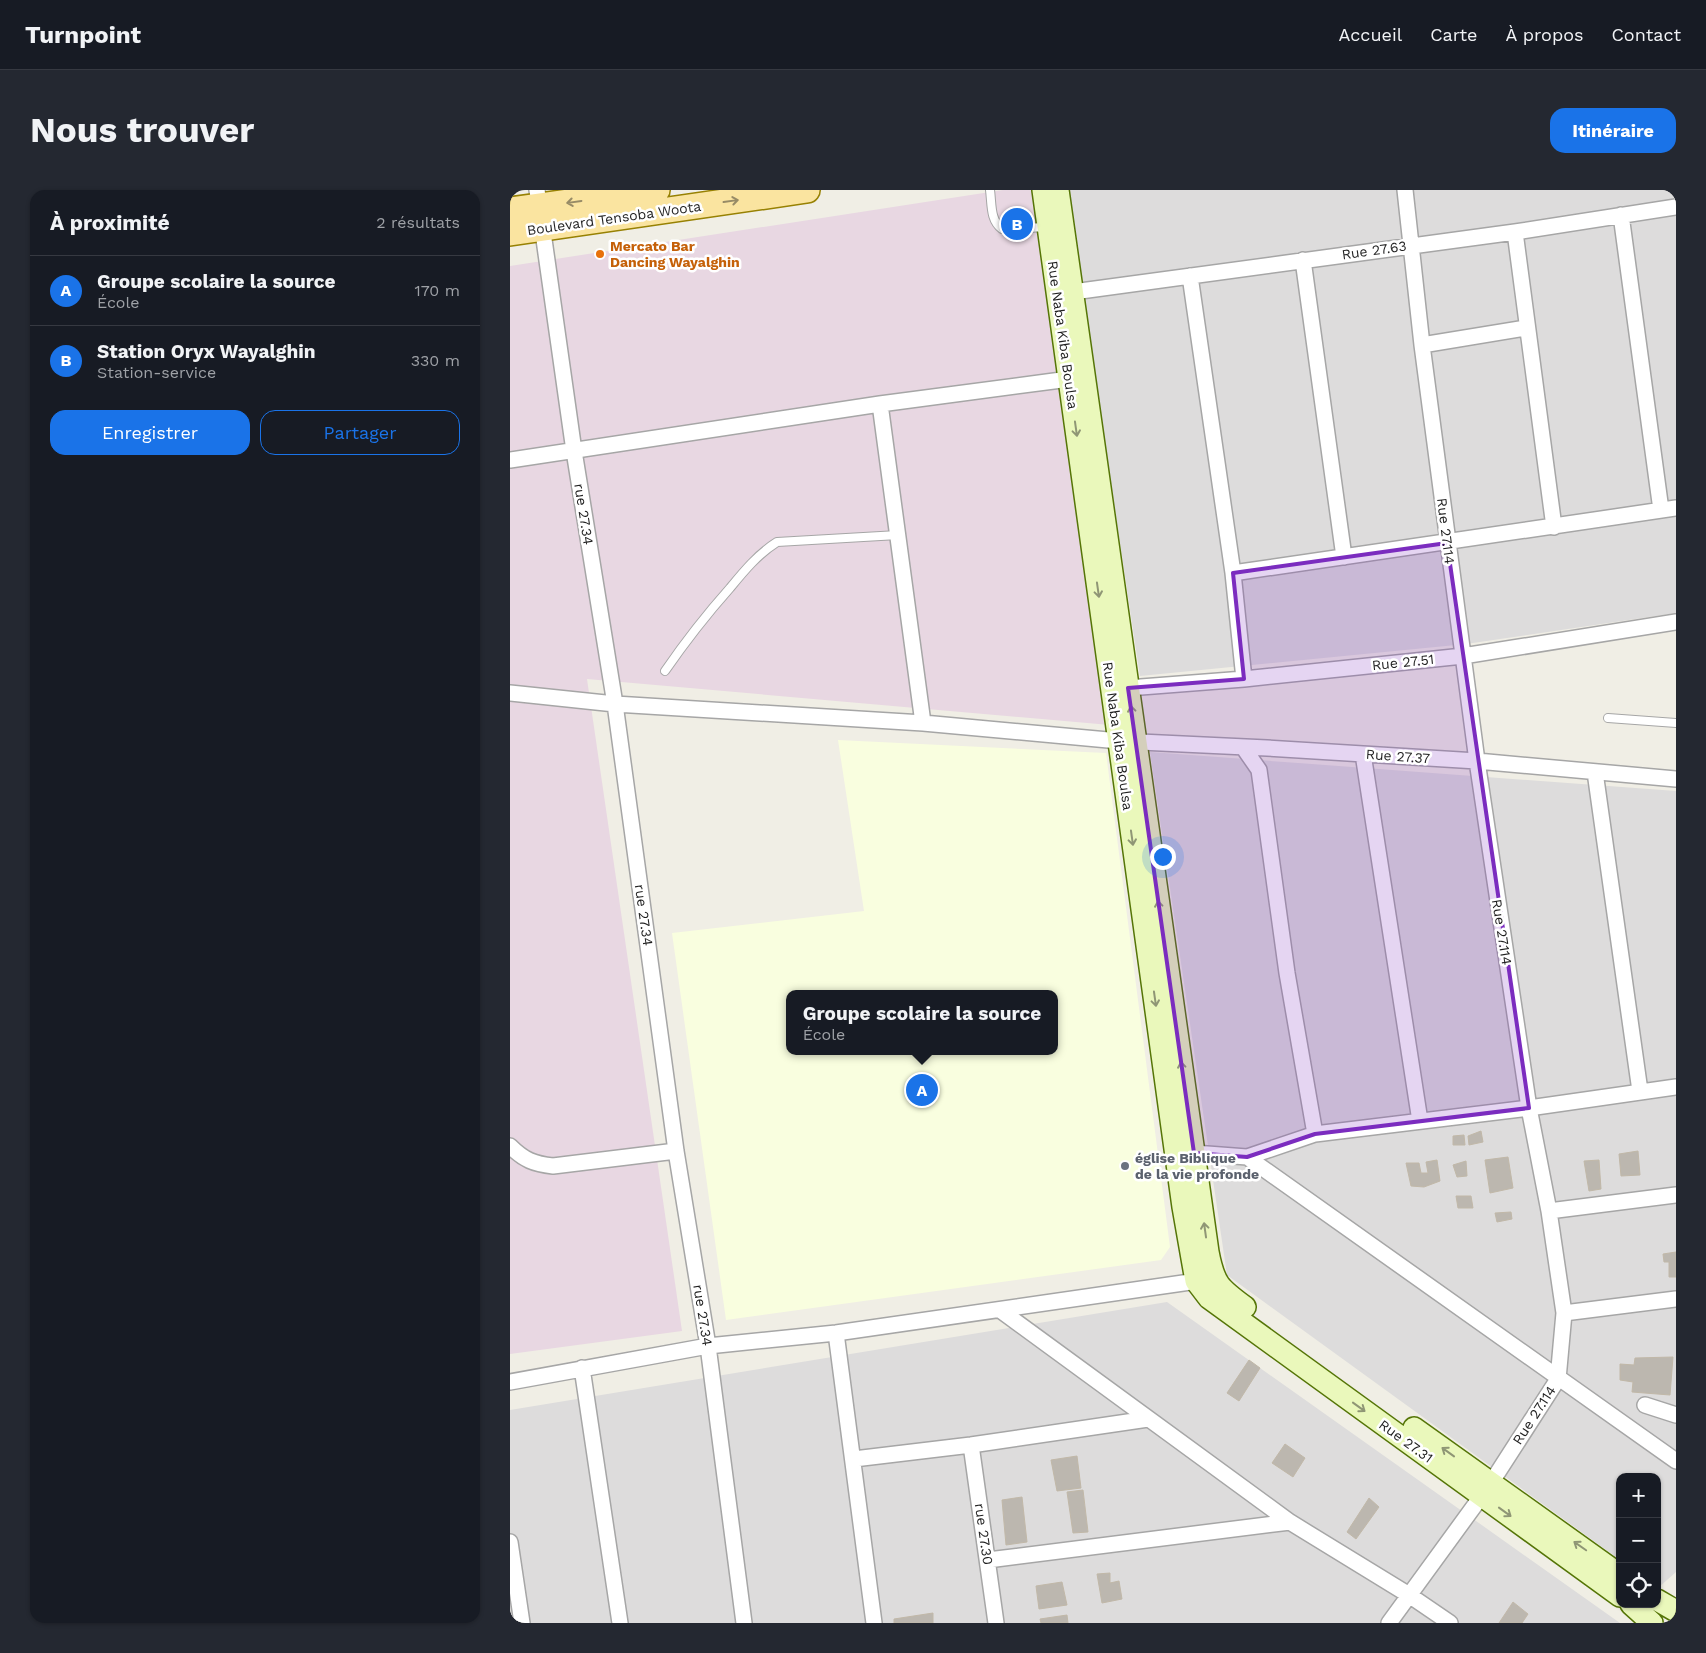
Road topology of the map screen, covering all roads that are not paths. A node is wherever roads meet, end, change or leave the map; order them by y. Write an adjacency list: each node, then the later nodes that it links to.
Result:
1 (657, 190): 8 (main road, Boulevard Tensoba Woota, one-way to 8)
2 (807, 190): 8 (main road, Boulevard Tensoba Woota, one-way to 2)
3 (990, 190): 11 (lane)
4 (1043, 190): 11 (street, Rue Naba Kiba Boulsa)
5 (1058, 190): 17 (street, Rue Naba Kiba Boulsa)
6 (1405, 190): 14 (street, Rue 27.114)
7 (1676, 207): 10 (street, Rue 27.63)
8 (540, 208): 9 (main road, Boulevard Tensoba Woota); 13 (main road, Boulevard Tensoba Woota); 22 (street, rue 27.34)
9 (510, 210)
10 (1621, 215): 12 (street, Rue 27.63); 24 (street)
11 (1048, 227): 20 (street, Rue Naba Kiba Boulsa)
12 (1515, 232): 14 (street, Rue 27.63); 18 (street)
13 (510, 233)
14 (1411, 245): 15 (street, Rue 27.63); 19 (street, Rue 27.114)
15 (1303, 260): 16 (street, Rue 27.63); 28 (street)
16 (1190, 276): 17 (street, Rue 27.63); 29 (street)
17 (1073, 292): 34 (street, Rue Naba Kiba Boulsa)
18 (1526, 328): 19 (street); 25 (street)
19 (1422, 345): 27 (street, Rue 27.114)
20 (1069, 379): 21 (street); 40 (street, Rue Naba Kiba Boulsa, one-way to 40)
21 (880, 404): 22 (street); 26 (street)
22 (574, 451): 23 (street); 36 (street, rue 27.34)
23 (510, 460)
24 (1669, 509): 25 (street)
25 (1554, 527): 27 (street)
26 (898, 535): 32 (lane); 38 (street)
27 (1447, 543): 28 (street); 31 (street, Rue 27.114)
28 (1344, 556): 29 (street)
29 (1232, 573): 33 (street)
30 (1676, 622): 31 (street, Rue 27.51)
31 (1463, 656): 33 (street, Rue 27.51); 44 (street, Rue 27.114)
32 (665, 671)
33 (1244, 679): 34 (street, Rue 27.51)
34 (1128, 688): 40 (street, Rue Naba Kiba Boulsa, one-way to 34)
35 (510, 693): 36 (street, Rue 27.37)
36 (615, 704): 38 (street, Rue 27.37); 54 (street, rue 27.34)
37 (1608, 718): 39 (lane)
38 (923, 723): 40 (street, Rue 27.37)
39 (1676, 723)
40 (1127, 741): 41 (street, Rue 27.37); 55 (street, Rue Naba Kiba Boulsa, one-way to 40); 59 (street, Rue Naba Kiba Boulsa, one-way to 59)
41 (1243, 747): 42 (street, Rue 27.37); 45 (street)
42 (1268, 748): 43 (street, Rue 27.37); 45 (street)
43 (1363, 754): 44 (street, Rue 27.37); 51 (street)
44 (1477, 761): 46 (street, Rue 27.37); 50 (street, Rue 27.114)
45 (1259, 770): 52 (street)
46 (1595, 772): 47 (street, Rue 27.37); 49 (street)
47 (1676, 779)
48 (1676, 1087): 49 (street)
49 (1640, 1091): 50 (street)
50 (1529, 1108): 51 (street); 58 (street, Rue 27.114)
51 (1420, 1121): 52 (street)
52 (1315, 1134): 56 (street)
53 (510, 1146): 54 (street)
54 (676, 1151): 64 (street, rue 27.34)
55 (1194, 1154): 56 (street); 59 (street, Rue Naba Kiba Boulsa, one-way to 55)
56 (1247, 1157): 66 (street)
57 (1676, 1194): 58 (street)
58 (1549, 1211): 62 (street, Rue 27.114)
59 (1205, 1280): 61 (street); 74 (street, Rue 27.31)
60 (1676, 1299): 62 (street)
61 (1000, 1310): 63 (street); 70 (street)
62 (1564, 1313): 66 (street, Rue 27.114)
63 (836, 1333): 64 (street); 72 (street)
64 (708, 1346): 65 (street); 86 (street, rue 27.34)
65 (582, 1368): 67 (street); 85 (street)
66 (1558, 1378): 73 (street); 74 (street, Rue 27.114)
67 (510, 1382)
68 (1645, 1405): 69 (street)
69 (1676, 1415)
70 (1148, 1419): 71 (street); 75 (street)
71 (971, 1445): 72 (street); 77 (street, rue 27.30)
72 (854, 1459): 87 (street)
73 (1676, 1461)
74 (1486, 1489): 78 (street, Rue 27.31, one-way to 74); 79 (street, Rue 27.31, one-way to 79); 80 (street, Rue 27.114)
75 (1290, 1522): 77 (street); 80 (street)
76 (510, 1542): 84 (street)
77 (988, 1560): 88 (street, rue 27.30)
78 (1616, 1572)
79 (1616, 1593)
80 (1409, 1595): 89 (street, Rue 27.114); 90 (street)
81 (1661, 1602): 83 (street)
82 (1635, 1608): 91 (street)
83 (1676, 1611)
84 (522, 1623)
85 (620, 1623)
86 (744, 1623)
87 (874, 1623)
88 (996, 1623)
89 (1389, 1623)
90 (1450, 1623)
91 (1652, 1623)

